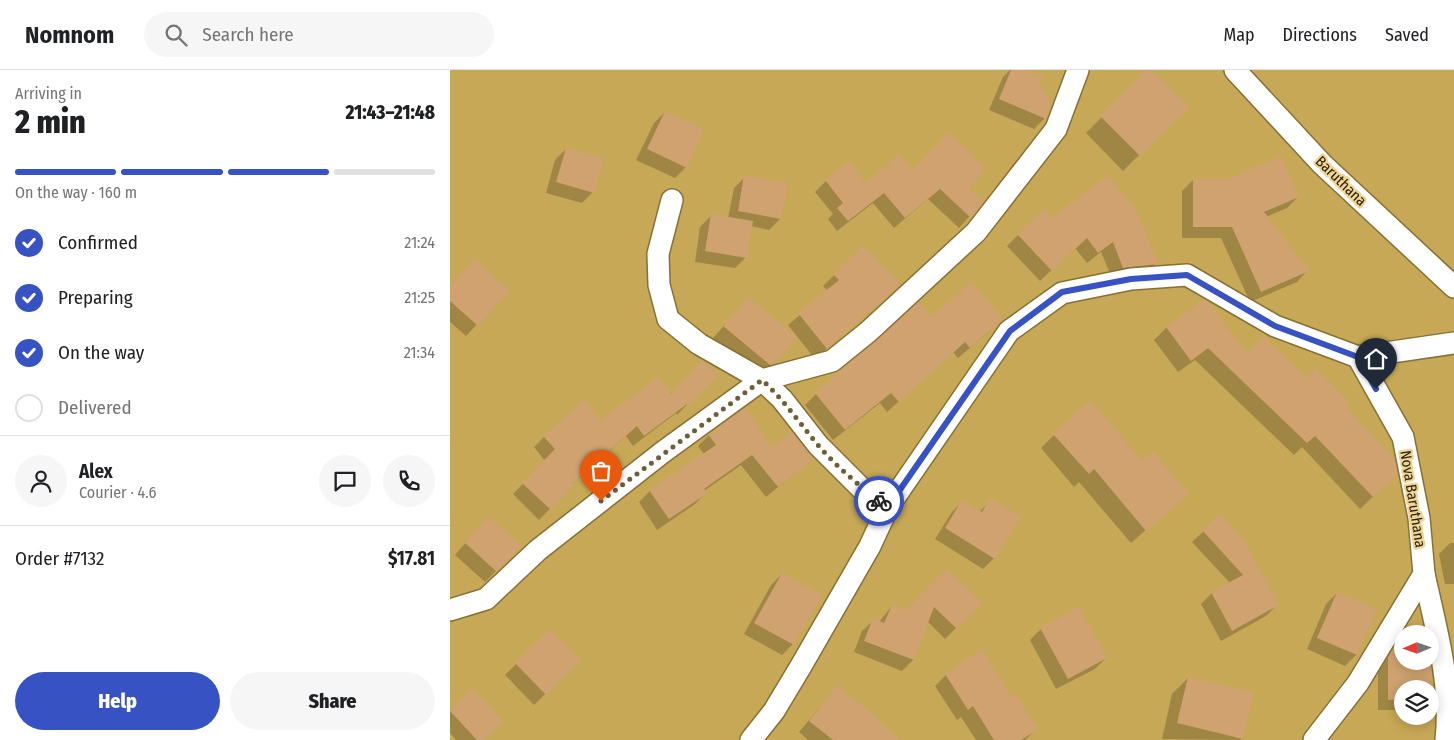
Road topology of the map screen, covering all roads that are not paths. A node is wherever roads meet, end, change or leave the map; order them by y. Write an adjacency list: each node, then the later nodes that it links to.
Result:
1 (1078, 70): 7 (street)
2 (1235, 70): 4 (street, Baruthana)
3 (672, 200): 7 (street)
4 (1454, 287)
5 (1454, 343): 6 (street)
6 (1358, 357): 8 (street); 9 (street, Nova Baruthana)
7 (762, 380): 8 (street); 10 (street)
8 (888, 507): 11 (street)
9 (1424, 574): 12 (street); 13 (street, Nova Baruthana)
10 (450, 610)
11 (751, 740)
12 (1314, 740)
13 (1446, 740)

